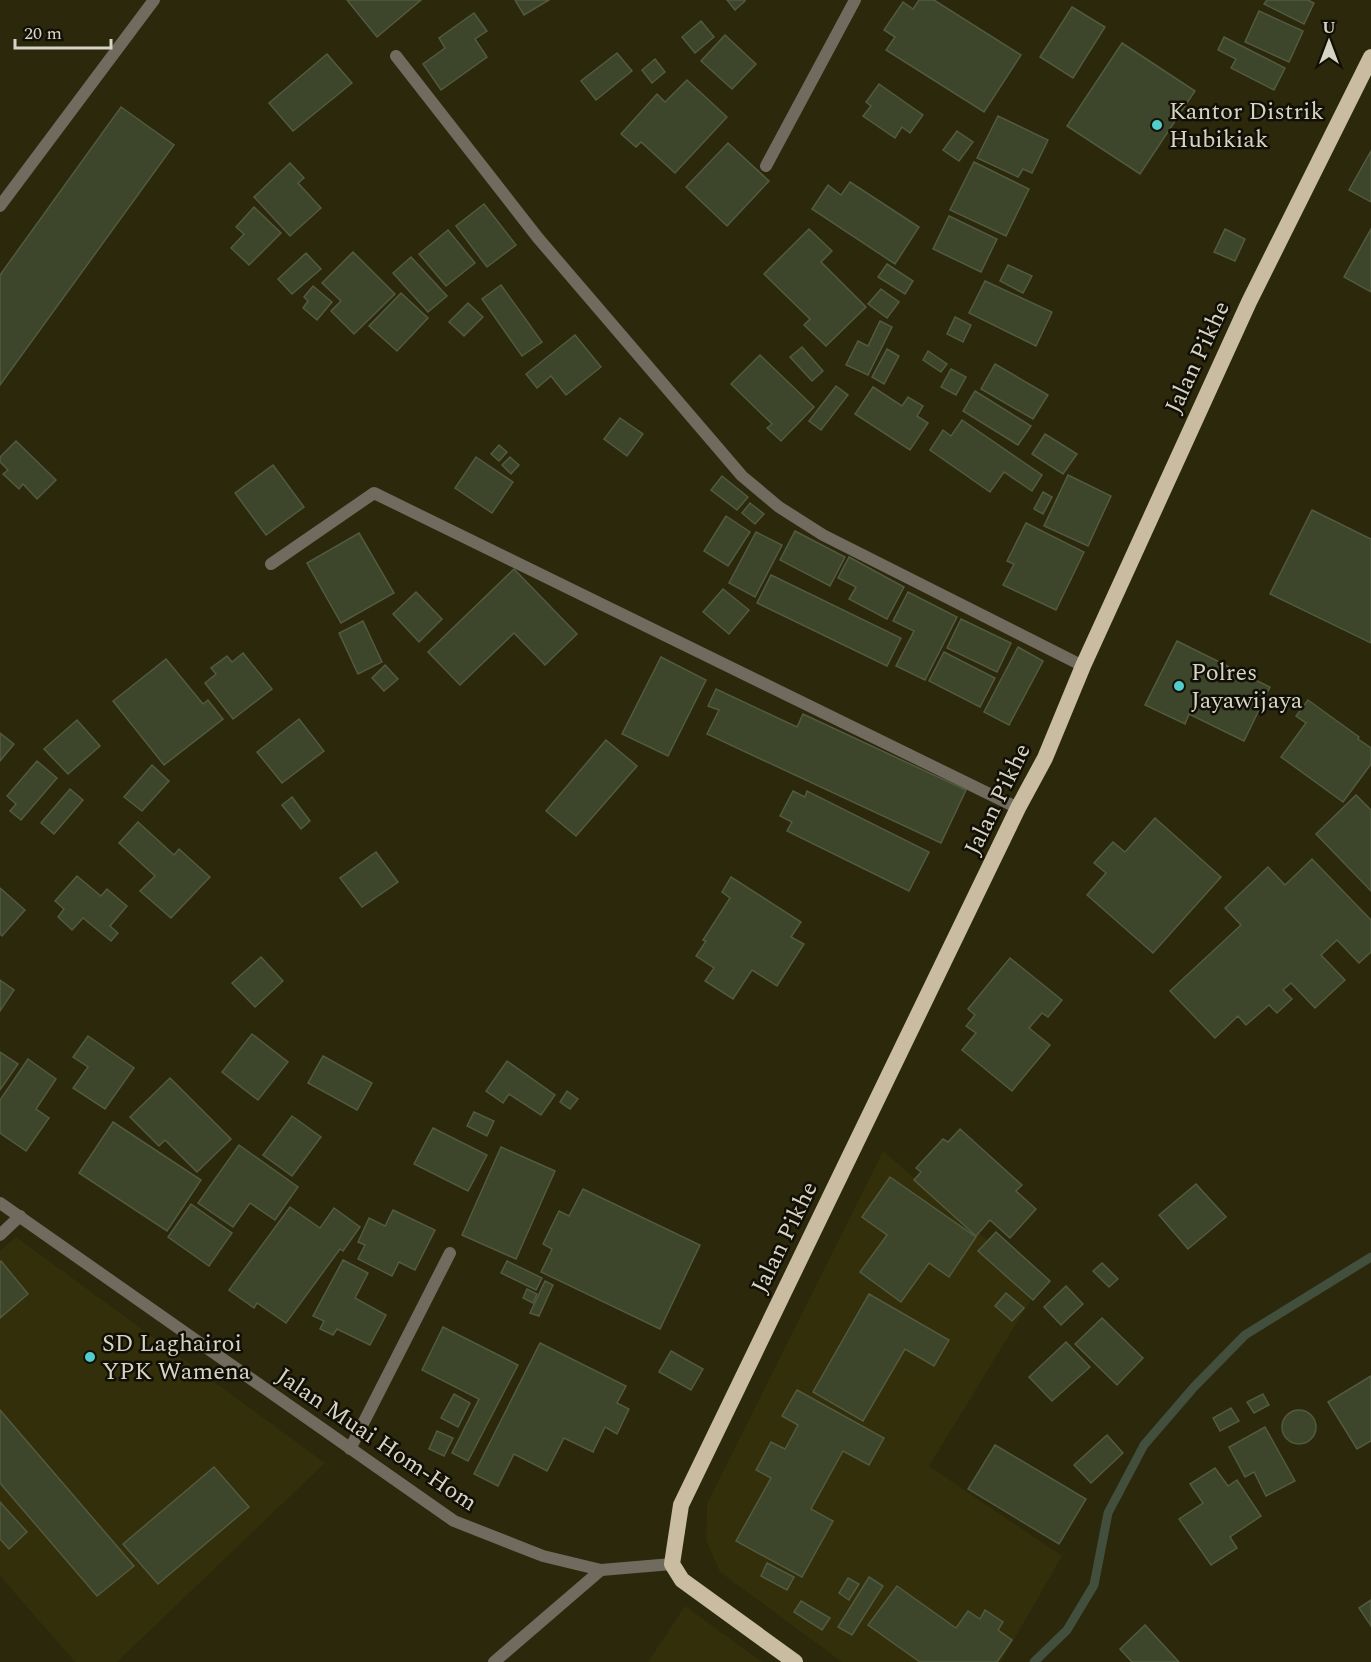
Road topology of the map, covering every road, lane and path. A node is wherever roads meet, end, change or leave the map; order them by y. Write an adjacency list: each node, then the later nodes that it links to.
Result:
1 (154, 0): 6 (street)
2 (855, 0): 5 (street)
3 (396, 56): 8 (street)
4 (1371, 57): 8 (highway, Jalan Pikhe)
5 (766, 166)
6 (0, 206)
7 (271, 564): 9 (street)
8 (1083, 666): 9 (highway, Jalan Pikhe)
9 (1018, 808): 15 (highway, Jalan Pikhe)
10 (0, 1203): 11 (street, Jalan Muai Hom-Hom)
11 (20, 1216): 12 (street); 14 (street, Jalan Muai Hom-Hom)
12 (0, 1235)
13 (450, 1253): 14 (street)
14 (350, 1449): 16 (street, Jalan Muai Hom-Hom)
15 (672, 1564): 16 (street, Jalan Muai Hom-Hom); 18 (highway)
16 (601, 1570): 17 (street)
17 (494, 1662)
18 (795, 1662)

